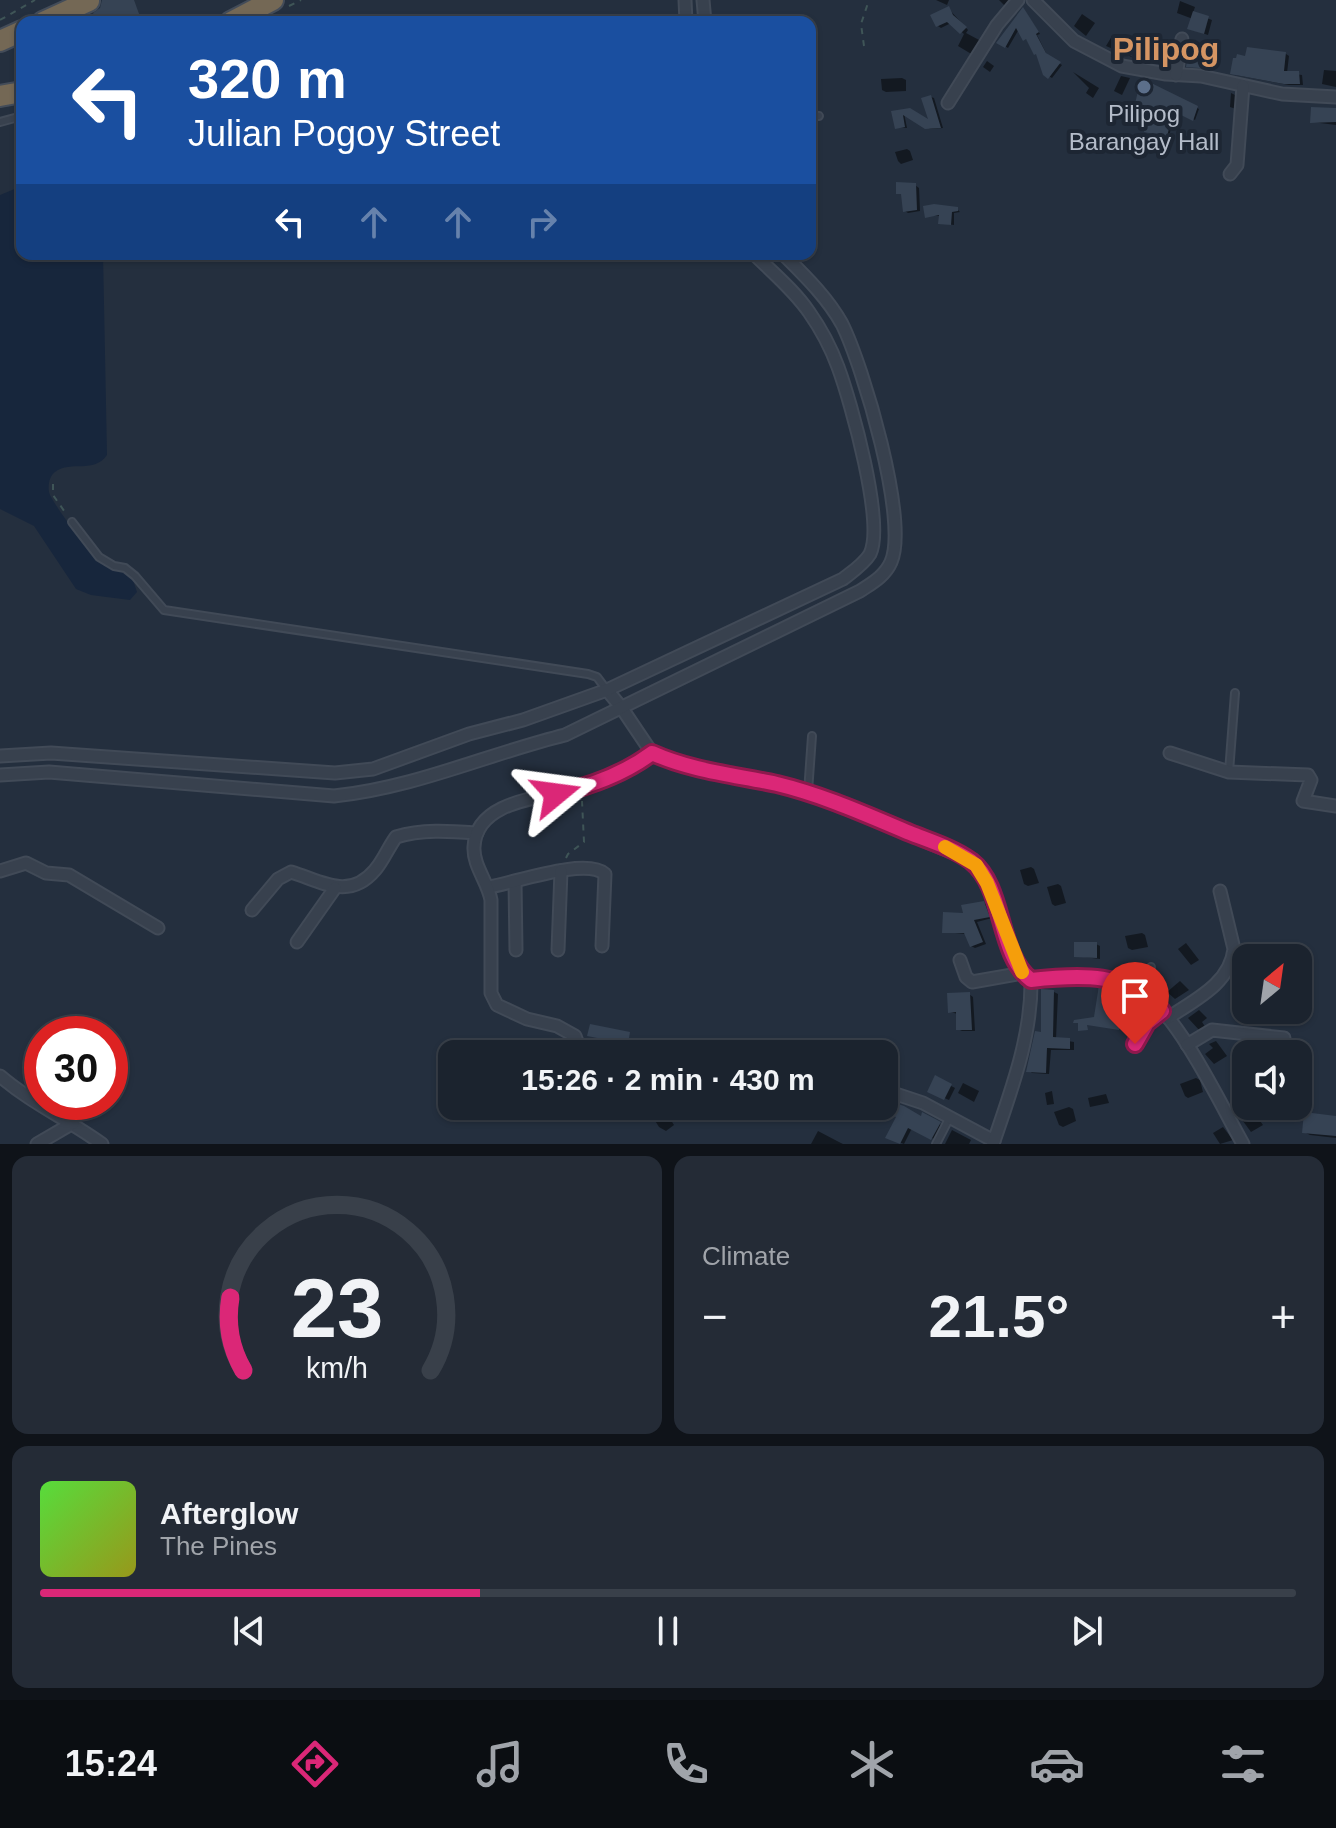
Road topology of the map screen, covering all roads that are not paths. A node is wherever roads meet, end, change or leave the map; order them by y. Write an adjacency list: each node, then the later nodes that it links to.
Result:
1 (273, 0): 6 (highway)
2 (1018, 0): 11 (street)
3 (1033, 0): 8 (street)
4 (89, 1): 5 (highway)
5 (56, 16)
6 (242, 16)
7 (1182, 39): 8 (street)
8 (1176, 75): 9 (street)
9 (1243, 86): 10 (street); 14 (street)
10 (1336, 97)
11 (948, 103)
12 (816, 116): 13 (lane)
13 (819, 116)
14 (1230, 174)
15 (760, 260): 18 (street)
16 (789, 260): 20 (street)
17 (72, 522): 18 (lane)
18 (607, 690): 20 (street); 24 (street)
19 (1235, 693): 25 (lane)
20 (621, 707): 22 (street); 26 (street)
21 (812, 736): 27 (lane)
22 (652, 753): 27 (street); 29 (street)
23 (1170, 753): 25 (street)
24 (0, 756)
25 (1229, 772): 28 (street)
26 (0, 775)
27 (808, 792): 44 (street)
28 (1336, 806)
29 (477, 833): 33 (street); 34 (street)
30 (0, 871): 37 (street)
31 (561, 871): 32 (street); 39 (street); 41 (street)
32 (515, 882): 33 (street); 40 (street)
33 (489, 887): 48 (street)
34 (335, 888): 36 (street); 38 (street)
35 (1220, 891): 46 (street)
36 (252, 910)
37 (158, 928)
38 (297, 942)
39 (602, 946)
40 (516, 950)
41 (558, 950)
42 (960, 960): 44 (street)
43 (1151, 967): 45 (lane)
44 (1027, 976): 45 (street); 55 (street)
45 (1143, 992): 46 (street)
46 (1165, 1015): 49 (lane); 50 (street)
47 (1284, 1038): 50 (street)
48 (576, 1040)
49 (1135, 1044)
50 (1187, 1045): 59 (street)
51 (0, 1076): 54 (street)
52 (898, 1093): 53 (street)
53 (950, 1117): 55 (street); 58 (lane)
54 (73, 1123): 56 (street); 57 (street)
55 (993, 1142)
56 (37, 1144)
57 (102, 1144)
58 (936, 1144)
59 (1243, 1144)

